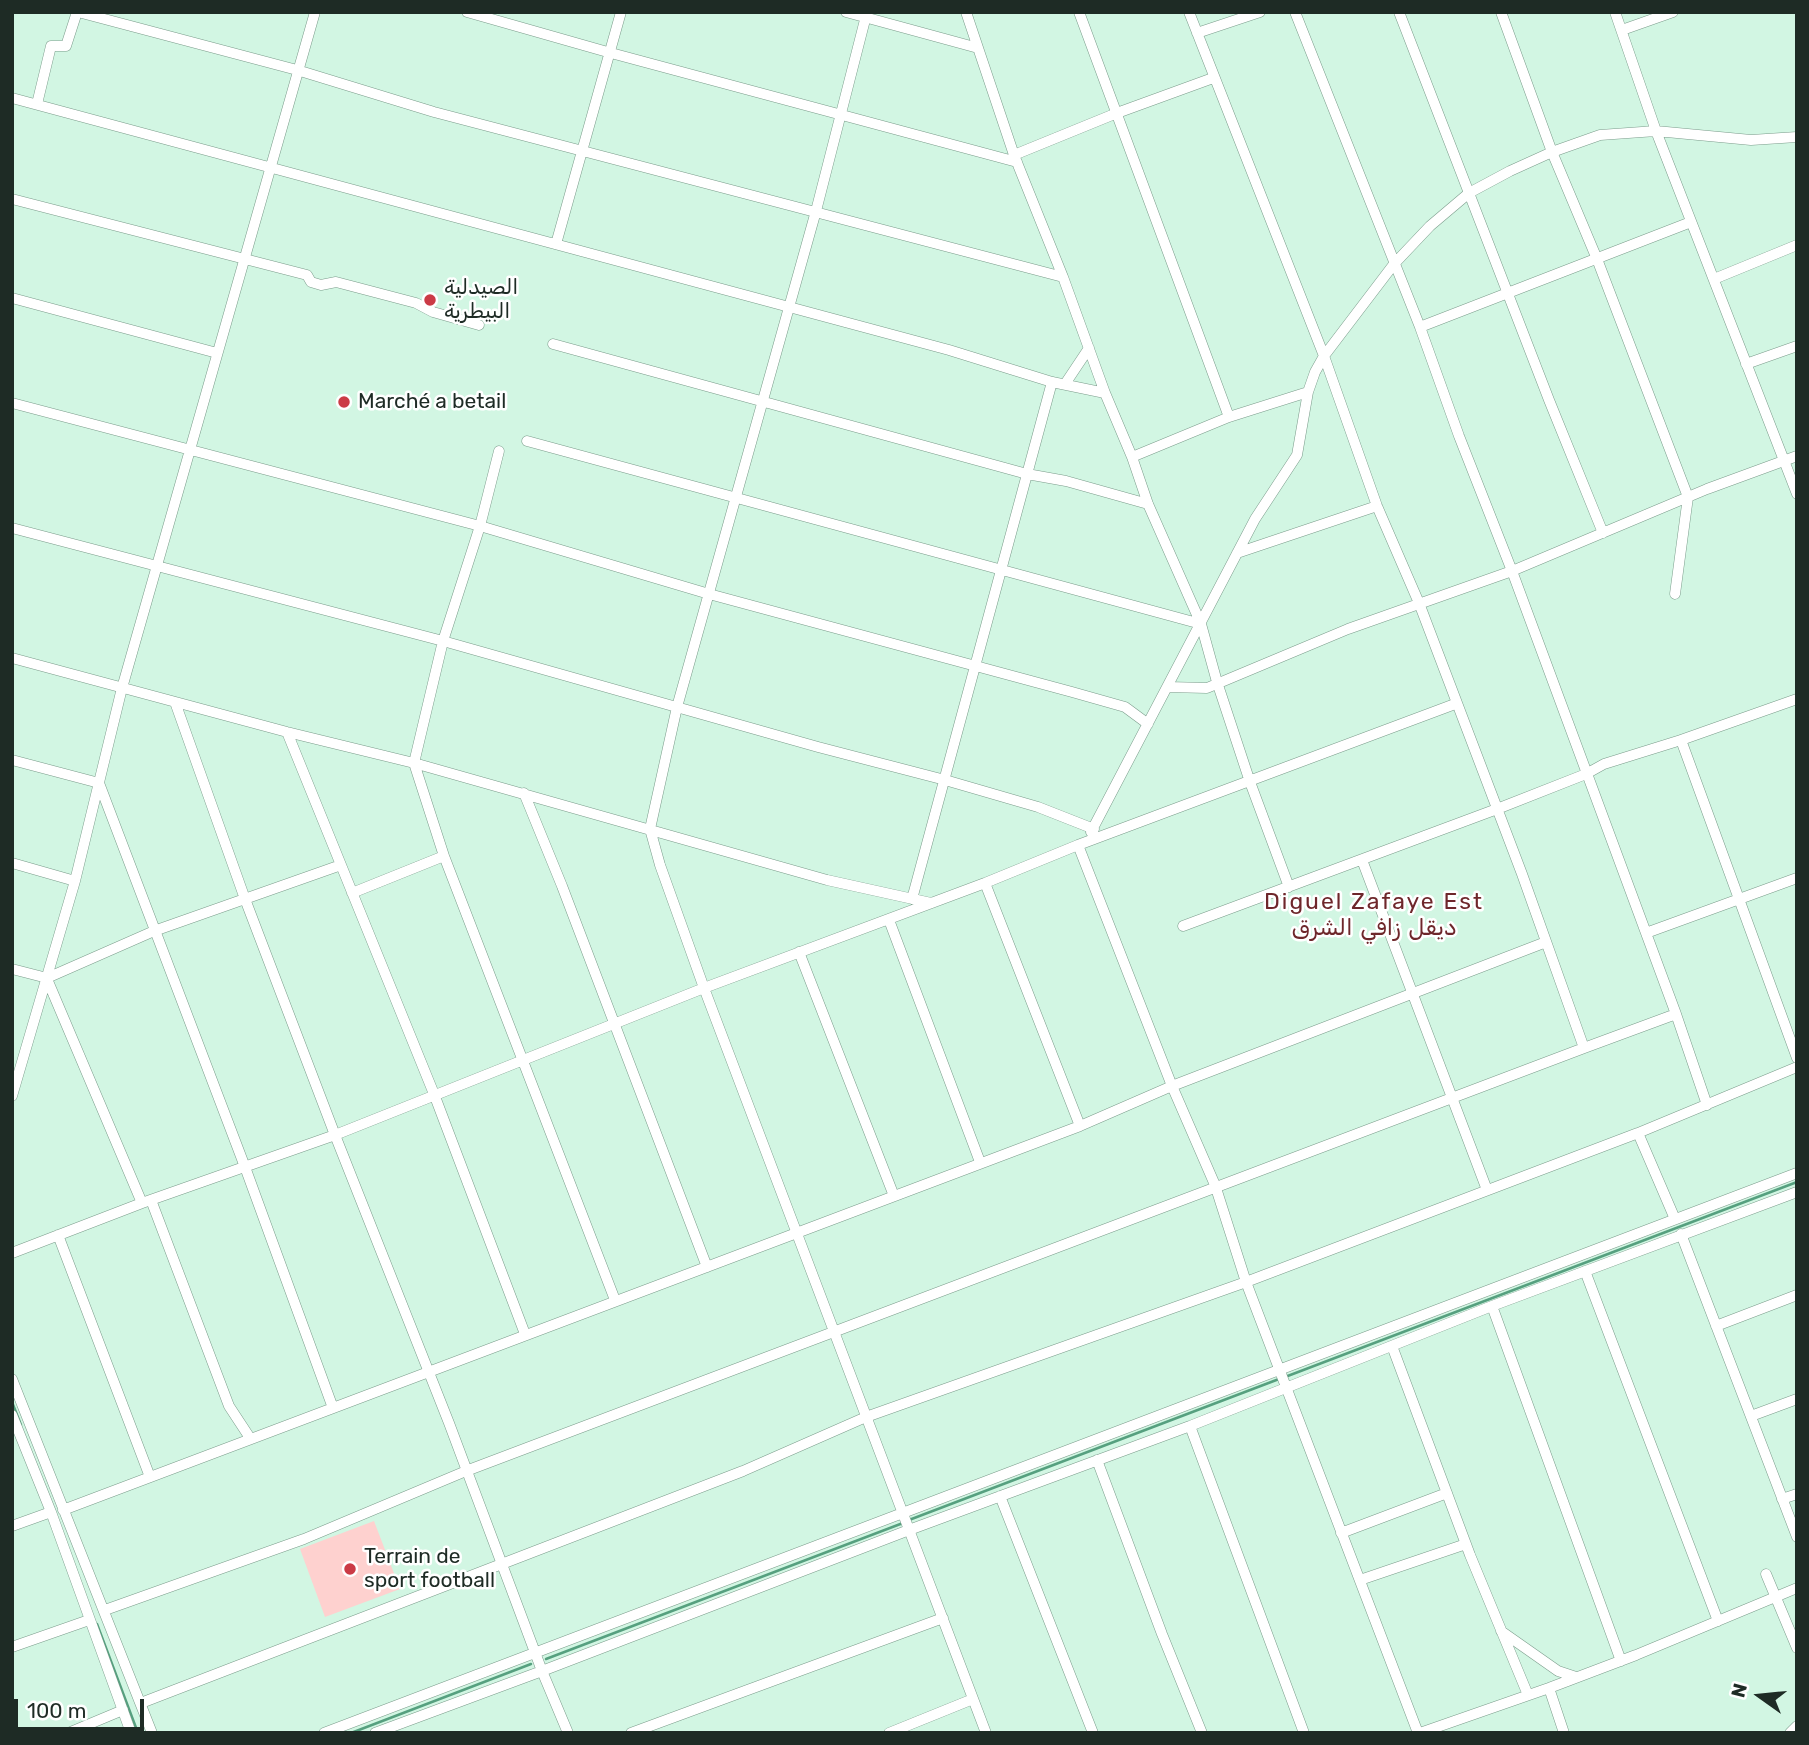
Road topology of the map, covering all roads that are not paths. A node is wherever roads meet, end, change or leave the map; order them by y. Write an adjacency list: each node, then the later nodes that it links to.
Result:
1 (77, 12): 20 (street); 23 (street)
2 (315, 12): 20 (street)
3 (467, 12): 19 (street)
4 (621, 12): 19 (street)
5 (846, 12): 15 (street)
6 (966, 12): 18 (street)
7 (1079, 12): 25 (street)
8 (1189, 12): 17 (street)
9 (1259, 12): 17 (street)
10 (1296, 12): 40 (street)
11 (1399, 12): 32 (street)
12 (1501, 12): 29 (street)
13 (1615, 12): 16 (street)
14 (1673, 12): 16 (street)
15 (866, 15): 18 (street); 24 (street)
16 (1622, 30): 26 (street)
17 (1197, 33): 21 (street)
18 (978, 48): 30 (street)
19 (611, 53): 24 (street); 28 (street)
20 (297, 70): 28 (street); 31 (street)
21 (1213, 78): 25 (street); 52 (street)
22 (12, 98): 23 (street)
23 (37, 104): 31 (street)
24 (840, 113): 30 (street); 34 (street)
25 (1117, 113): 30 (street); 60 (street)
26 (1656, 131): 27 (street); 29 (street); 35 (street)
27 (1797, 137)
28 (583, 151): 34 (street); 36 (street)
29 (1552, 152): 32 (street); 38 (street)
30 (1015, 159): 41 (street)
31 (270, 166): 36 (street); 39 (street)
32 (1469, 193): 40 (street); 43 (street)
33 (12, 199): 39 (street)
34 (816, 211): 41 (street); 45 (street)
35 (1691, 222): 38 (street); 42 (street)
36 (556, 244): 45 (street)
37 (1797, 246): 42 (street)
38 (1597, 259): 43 (street); 70 (street)
39 (243, 260): 46 (street); 51 (street)
40 (1394, 264): 47 (street); 52 (street)
41 (1063, 277): 50 (street)
42 (1714, 279): 53 (street)
43 (1509, 294): 47 (street); 75 (street)
44 (12, 298): 51 (street)
45 (790, 307): 54 (street); 58 (street)
46 (479, 325)
47 (1420, 327): 79 (street)
48 (553, 344): 58 (street)
49 (1797, 346): 53 (street)
50 (1089, 348): 55 (street); 57 (street)
51 (217, 353): 62 (street)
52 (1324, 356): 56 (street); 72 (street)
53 (1746, 364): 66 (street)
54 (1052, 382): 55 (street); 67 (street)
55 (1065, 384): 57 (street)
56 (1308, 392): 60 (street); 76 (street)
57 (1105, 393): 65 (street)
58 (763, 401): 67 (street); 69 (street)
59 (12, 403): 62 (street)
60 (1229, 416): 65 (street)
61 (527, 441): 69 (street)
62 (190, 449): 73 (street); 77 (street)
63 (499, 451): 73 (street)
64 (1797, 456): 66 (street)
65 (1132, 457): 71 (street)
66 (1784, 460): 68 (street); 70 (street)
67 (1027, 474): 71 (street); 78 (street)
68 (1797, 494)
69 (736, 496): 78 (street); 80 (street)
70 (1688, 497): 75 (street); 81 (street)
71 (1148, 504): 83 (street)
72 (1377, 506): 76 (street); 82 (street)
73 (480, 526): 80 (street); 84 (street)
74 (12, 528): 77 (street)
75 (1603, 533): 79 (street)
76 (1237, 553): 83 (street)
77 (157, 568): 84 (street); 89 (street)
78 (1000, 569): 83 (street); 86 (street)
79 (1512, 571): 82 (street); 99 (street)
80 (709, 594): 86 (street); 93 (street)
81 (1675, 594)
82 (1419, 603): 87 (street); 92 (street)
83 (1201, 624): 87 (street); 88 (street)
84 (443, 641): 93 (street); 98 (street)
85 (12, 658): 89 (street)
86 (975, 664): 94 (street); 100 (street)
87 (1217, 682): 88 (street); 101 (street)
88 (1168, 687): 94 (street)
89 (122, 688): 91 (street); 102 (street)
90 (1797, 699): 96 (street)
91 (175, 702): 95 (street); 117 (street)
92 (1455, 704): 101 (street); 104 (street)
93 (677, 707): 100 (street); 105 (street)
94 (1148, 724): 106 (street)
95 (287, 732): 98 (street); 111 (street)
96 (1681, 740): 99 (street); 119 (street)
97 (12, 760): 102 (street)
98 (414, 763): 103 (street); 108 (street)
99 (1586, 774): 104 (street); 124 (street)
100 (945, 780): 106 (street); 118 (street)
101 (1250, 782): 107 (street); 115 (street)
102 (99, 783): 113 (street); 123 (street)
103 (524, 793): 105 (street); 132 (street)
104 (1497, 810): 109 (street); 125 (street)
105 (650, 829): 118 (street); 129 (street)
106 (1094, 829): 107 (street)
107 (1078, 845): 114 (street); 138 (street)
108 (444, 856): 116 (street); 135 (street)
109 (1362, 860): 115 (street); 130 (street)
110 (12, 863): 113 (street)
111 (341, 865): 116 (street); 117 (street)
112 (1797, 878): 119 (street)
113 (75, 881): 128 (street)
114 (985, 883): 120 (street); 143 (street)
115 (1289, 887): 122 (street)
116 (352, 893): 139 (street)
117 (245, 899): 123 (street); 145 (street)
118 (912, 899): 120 (street)
119 (1739, 900): 124 (street); 134 (street)
120 (931, 903): 121 (street)
121 (889, 920): 126 (street); 146 (street)
122 (1183, 926)
123 (154, 931): 128 (street); 147 (street)
124 (1646, 933): 131 (street)
125 (1546, 942): 130 (street); 133 (street)
126 (799, 953): 129 (street); 152 (street)
127 (12, 969): 128 (street)
128 (47, 978): 137 (street); 153 (street)
129 (704, 988): 132 (street); 155 (street)
130 (1412, 992): 138 (street); 141 (street)
131 (1676, 1014): 133 (street); 142 (street)
132 (614, 1024): 135 (street); 159 (street)
133 (1584, 1048): 141 (street)
134 (1797, 1058)
135 (521, 1061): 139 (street); 163 (street)
136 (1797, 1067): 142 (street)
137 (14, 1078): 140 (street)
138 (1172, 1086): 143 (street); 149 (street)
139 (434, 1094): 145 (street); 167 (street)
140 (12, 1096)
141 (1451, 1096): 149 (street); 150 (street)
142 (1707, 1105): 144 (street)
143 (1080, 1126): 146 (street)
144 (1638, 1132): 150 (street); 154 (street)
145 (335, 1135): 147 (street); 169 (street)
146 (981, 1161): 152 (street)
147 (245, 1167): 153 (street); 173 (street)
148 (1797, 1173): 154 (street)
149 (1215, 1185): 161 (street); 166 (street)
150 (1487, 1190): 161 (street)
151 (1797, 1192): 157 (street)
152 (894, 1196): 155 (street)
153 (147, 1201): 156 (street); 178 (street)
154 (1675, 1219): 170 (street)
155 (796, 1232): 159 (street); 166 (street)
156 (58, 1234): 158 (street); 181 (street)
157 (1681, 1234): 160 (street); 165 (street)
158 (12, 1253)
159 (706, 1267): 163 (street)
160 (1585, 1271): 164 (street); 201 (street)
161 (1245, 1282): 170 (street); 176 (street)
162 (1797, 1295): 165 (street)
163 (615, 1300): 167 (street)
164 (1492, 1306): 168 (street); 205 (street)
165 (1716, 1326): 175 (street)
166 (833, 1331): 176 (street); 180 (street)
167 (526, 1334): 169 (street)
168 (1392, 1346): 170 (street); 182 (street)
169 (427, 1372): 173 (street); 180 (street)
170 (1284, 1378): 177 (street); 188 (street); 190 (street)
171 (12, 1379): 186 (street)
172 (1797, 1398): 175 (street)
173 (333, 1408): 178 (street)
174 (12, 1415): 187 (street)
175 (1751, 1416): 185 (street)
176 (866, 1417): 188 (street); 193 (street)
177 (1190, 1426): 179 (street); 225 (street)
178 (250, 1438): 181 (street)
179 (1097, 1460): 184 (street); 224 (street)
180 (466, 1471): 193 (street); 198 (street)
181 (150, 1477): 186 (street)
182 (1447, 1493): 190 (street); 192 (street)
183 (1797, 1494): 185 (street)
184 (1000, 1496): 188 (street); 223 (street)
185 (1782, 1499): 191 (street)
186 (63, 1510): 198 (street)
187 (51, 1512): 189 (street); 200 (street)
188 (906, 1522): 199 (street); 206 (street); 206 (street)
189 (12, 1526)
190 (1342, 1533): 195 (street)
191 (1797, 1537)
192 (1466, 1544): 195 (street); 202 (street)
193 (503, 1563): 206 (street); 211 (street)
194 (1766, 1574): 197 (street)
195 (1360, 1580): 226 (street)
196 (1797, 1588): 197 (street)
197 (1774, 1597): 201 (street); 204 (street)
198 (105, 1610): 211 (street)
199 (943, 1618): 210 (street); 220 (street)
200 (89, 1620): 203 (street); 212 (street)
201 (1718, 1621): 205 (street)
202 (1501, 1630): 207 (street); 209 (street)
203 (12, 1647)
204 (1797, 1648)
205 (1621, 1661): 207 (street)
206 (539, 1662): 217 (street); 218 (street); 219 (street)
207 (1576, 1677): 208 (street)
208 (1549, 1688): 209 (street); 227 (street)
209 (1528, 1695): 226 (street)
210 (973, 1699): 221 (street); 222 (street)
211 (141, 1703): 216 (street)
212 (123, 1710): 214 (street); 215 (street)
213 (1797, 1726): 228 (street)
214 (68, 1733)
215 (131, 1733)
216 (152, 1733)
217 (324, 1733)
218 (375, 1733)
219 (568, 1733)
220 (631, 1733)
221 (889, 1733)
222 (986, 1733)
223 (1093, 1733)
224 (1202, 1733)
225 (1304, 1733)
226 (1419, 1733)
227 (1564, 1733)
228 (1790, 1733)

